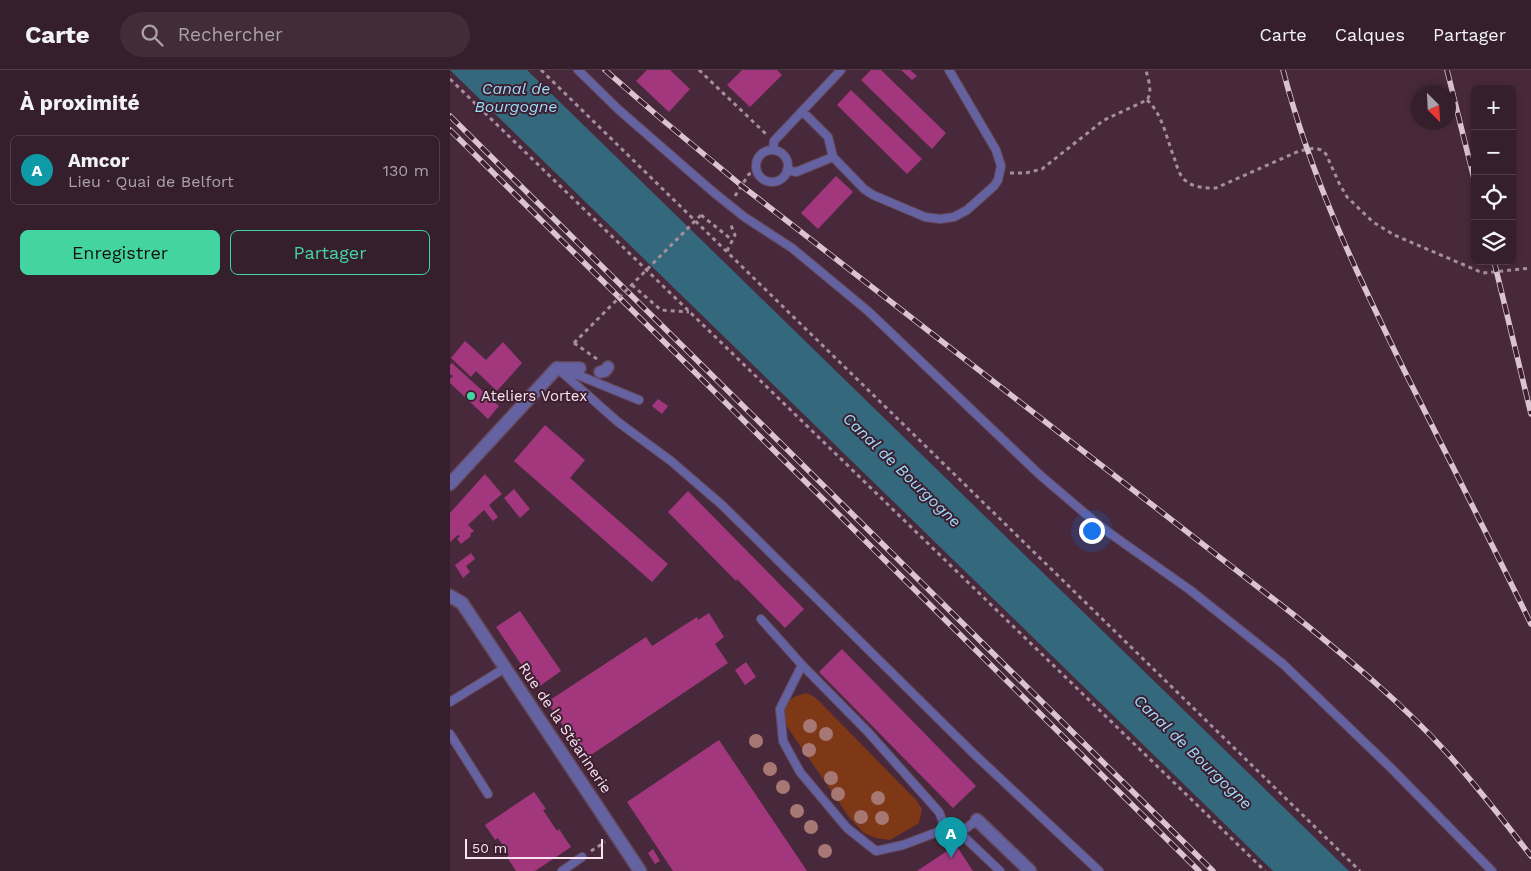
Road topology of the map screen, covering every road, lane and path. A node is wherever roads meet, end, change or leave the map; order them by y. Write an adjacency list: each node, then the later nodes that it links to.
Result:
1 (542, 70): 44 (path)
2 (578, 70): 45 (lane)
3 (699, 70): 10 (path)
4 (841, 70): 9 (lane)
5 (950, 70): 14 (lane)
6 (1146, 70): 8 (path)
7 (450, 79): 18 (path)
8 (1147, 100): 14 (path); 16 (path)
9 (802, 111): 10 (lane); 12 (lane)
10 (774, 141): 11 (lane)
11 (773, 150): 13 (lane); 13 (lane)
12 (833, 157): 13 (lane); 14 (lane)
13 (787, 170)
14 (1000, 173)
15 (732, 239): 17 (path, bridge)
16 (1531, 268)
17 (632, 285): 18 (path); 21 (path, bridge)
18 (690, 312): 43 (path)
19 (556, 368): 20 (street); 22 (lane); 23 (street); 42 (lane)
20 (580, 368)
21 (604, 370)
22 (639, 400)
23 (450, 484)
24 (450, 587): 26 (street, Rue de la Stéarinerie)
25 (450, 596): 26 (street, Rue de la Stéarinerie)
26 (462, 603): 29 (street, Rue de la Stéarinerie)
27 (761, 620): 28 (lane)
28 (802, 665): 34 (lane); 34 (lane)
29 (505, 668): 30 (lane); 36 (street, Rue de la Stéarinerie)
30 (450, 702)
31 (450, 734): 32 (lane)
32 (488, 794)
33 (977, 820): 35 (lane); 41 (street)
34 (947, 832): 35 (lane)
35 (960, 833): 40 (lane)
36 (616, 834): 37 (path); 39 (street, Rue de la Stéarinerie)
37 (582, 857): 38 (lane)
38 (562, 871)
39 (640, 871)
40 (1000, 871)
41 (1030, 871)
42 (1100, 871)
43 (1265, 871)
44 (1360, 871)
45 (1492, 871)

